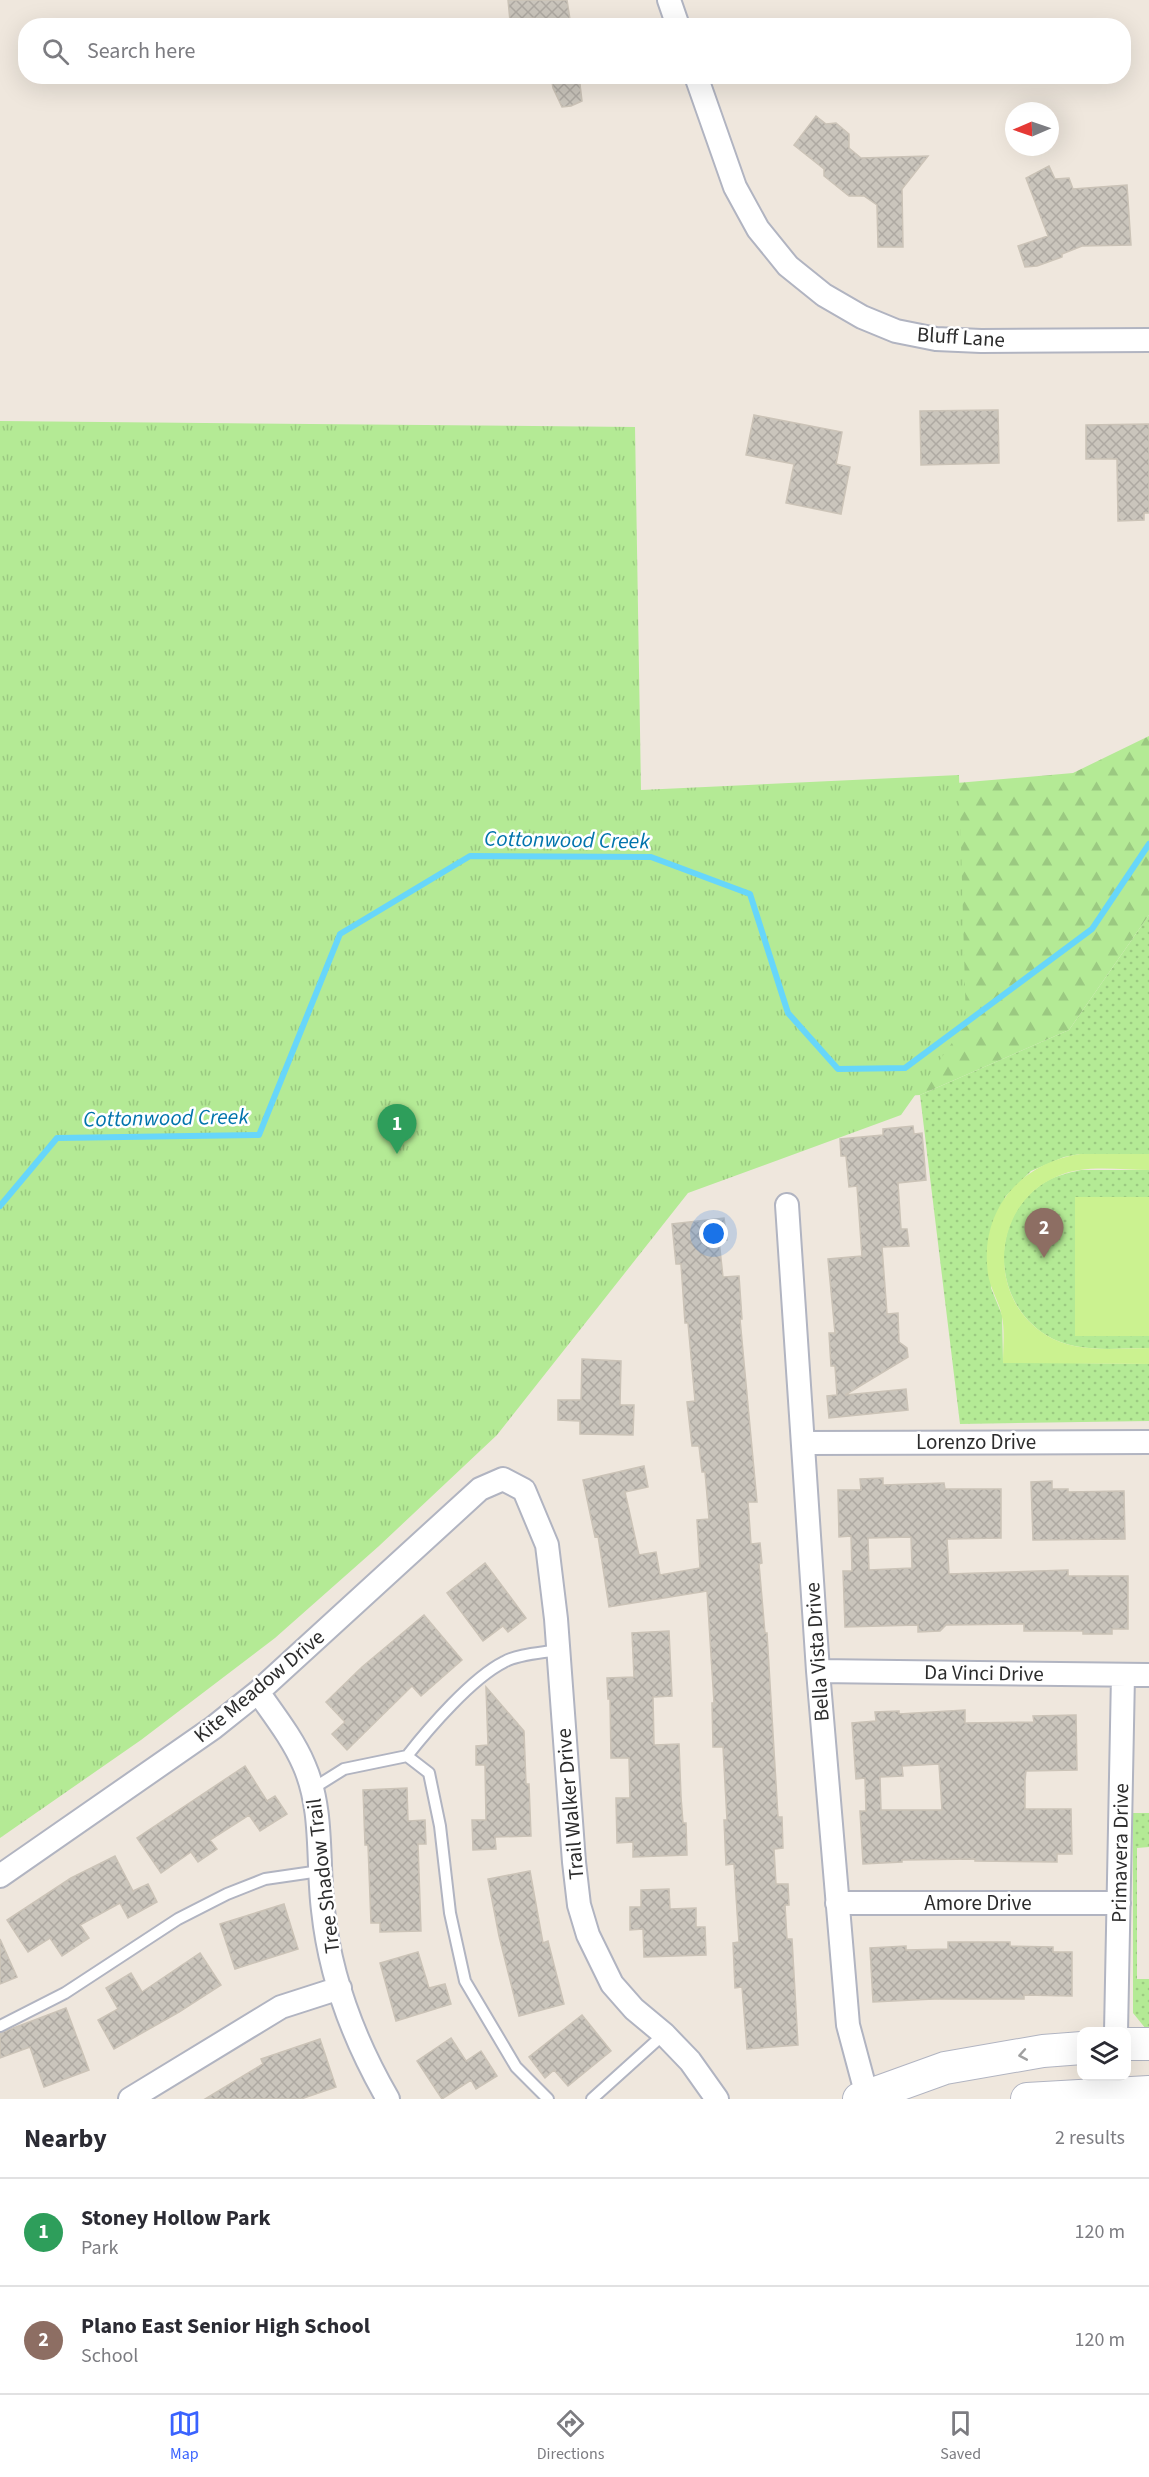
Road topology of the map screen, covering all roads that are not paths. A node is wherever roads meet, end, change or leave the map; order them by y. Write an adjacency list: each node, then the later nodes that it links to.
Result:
1 (669, 0): 2 (street)
2 (675, 18)
3 (699, 84): 4 (street, Bluff Lane)
4 (1149, 340)
5 (787, 1205): 7 (street, Bella Vista Drive)
6 (1149, 1442): 7 (street, Lorenzo Drive)
7 (803, 1443): 10 (street, Bella Vista Drive)
8 (503, 1479): 9 (street, Trail Walker Drive); 13 (street, Kite Meadow Drive)
9 (558, 1650): 14 (lane); 23 (street, Trail Walker Drive)
10 (818, 1671): 11 (street, Da Vinci Drive); 18 (street, Bella Vista Drive)
11 (1124, 1675): 12 (street, Da Vinci Drive); 19 (street, Primavera Drive)
12 (1149, 1675)
13 (258, 1692): 15 (street, Tree Shadow Trail); 17 (street, Kite Meadow Drive)
14 (407, 1756): 15 (lane); 32 (lane)
15 (312, 1790): 16 (street, Tree Shadow Trail)
16 (320, 1871): 20 (street, Tree Shadow Trail); 21 (lane)
17 (0, 1876)
18 (837, 1903): 19 (street, Amore Drive); 29 (street, Bella Vista Drive)
19 (1119, 1903): 22 (street, Primavera Drive)
20 (340, 1988): 30 (street); 31 (street, Tree Shadow Trail)
21 (0, 2026)
22 (1116, 2027)
23 (664, 2034): 33 (lane); 34 (street, Trail Walker Drive)
24 (1131, 2044): 25 (main road)
25 (1149, 2044)
26 (1077, 2048): 29 (main road, one-way to 29)
27 (1116, 2089): 28 (main road); 35 (main road)
28 (1149, 2092)
29 (863, 2098)
30 (130, 2099)
31 (387, 2099)
32 (548, 2099)
33 (592, 2099)
34 (717, 2099)
35 (1027, 2099)

